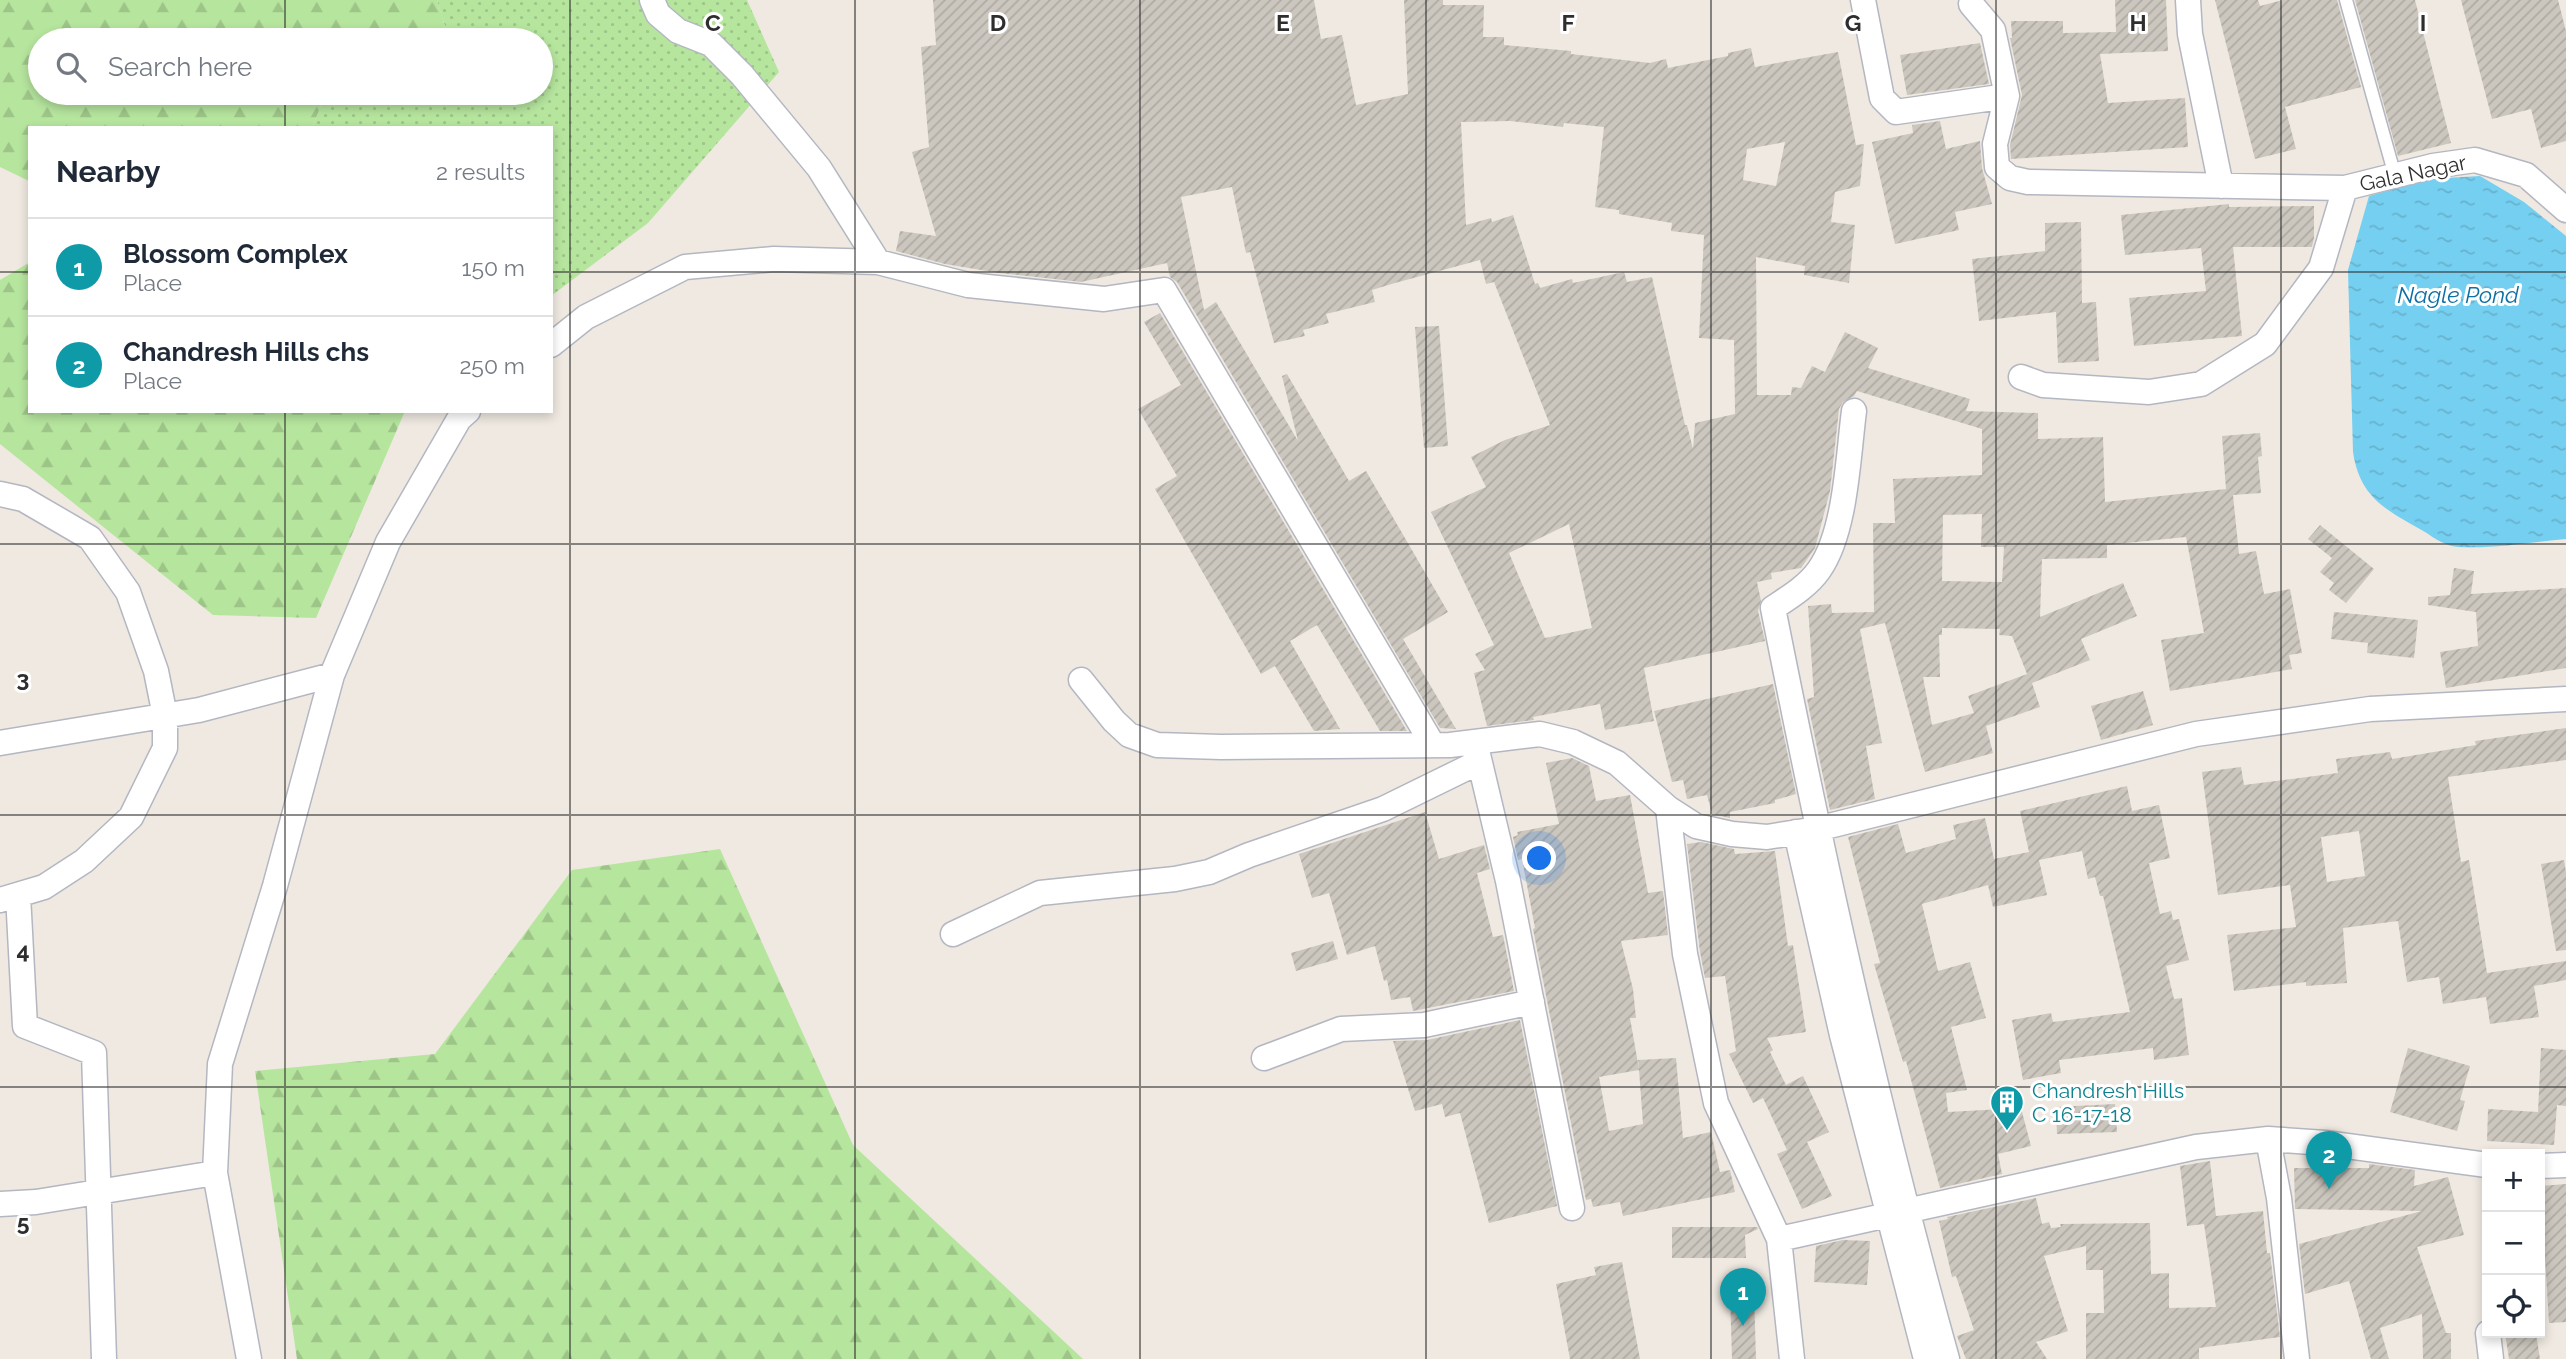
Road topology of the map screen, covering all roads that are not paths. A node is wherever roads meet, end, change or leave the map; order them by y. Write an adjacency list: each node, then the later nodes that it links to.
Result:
1 (652, 0): 11 (street)
2 (1863, 0): 6 (street)
3 (2188, 0): 8 (street)
4 (2346, 0): 7 (lane)
5 (1971, 4): 6 (street)
6 (2007, 96): 8 (street)
7 (2395, 176): 9 (street, Gala Nagar); 10 (street, Gala Nagar)
8 (2221, 186): 9 (street)
9 (2345, 188): 13 (street, Gala Nagar)
10 (2566, 210)
11 (878, 262): 12 (street); 22 (street)
12 (553, 343)
13 (2021, 377)
14 (1854, 411): 25 (street)
15 (466, 413): 17 (street)
16 (0, 494): 20 (street)
17 (332, 675): 20 (street); 34 (street)
18 (1081, 680): 22 (street)
19 (2566, 699): 25 (street)
20 (165, 716): 21 (street); 26 (street)
21 (0, 743)
22 (1433, 745): 23 (street)
23 (1477, 752): 24 (street); 27 (street); 28 (street)
24 (1668, 808): 25 (street); 39 (street)
25 (1807, 831): 38 (street)
26 (9, 897): 35 (street)
27 (953, 934)
28 (1532, 1002): 29 (street); 37 (street)
29 (1264, 1058)
30 (2268, 1139): 31 (street); 38 (street); 46 (street)
31 (2482, 1164)
32 (2566, 1165): 33 (street)
33 (2545, 1166)
34 (215, 1173): 35 (street); 42 (street)
35 (99, 1192): 36 (street); 41 (street)
36 (0, 1204)
37 (1572, 1208)
38 (1897, 1214): 39 (street); 44 (street); 45 (street)
39 (1779, 1239): 43 (street)
40 (2488, 1338): 47 (street)
41 (104, 1359)
42 (249, 1359)
43 (1792, 1359)
44 (1926, 1359)
45 (1947, 1359)
46 (2297, 1359)
47 (2490, 1359)

